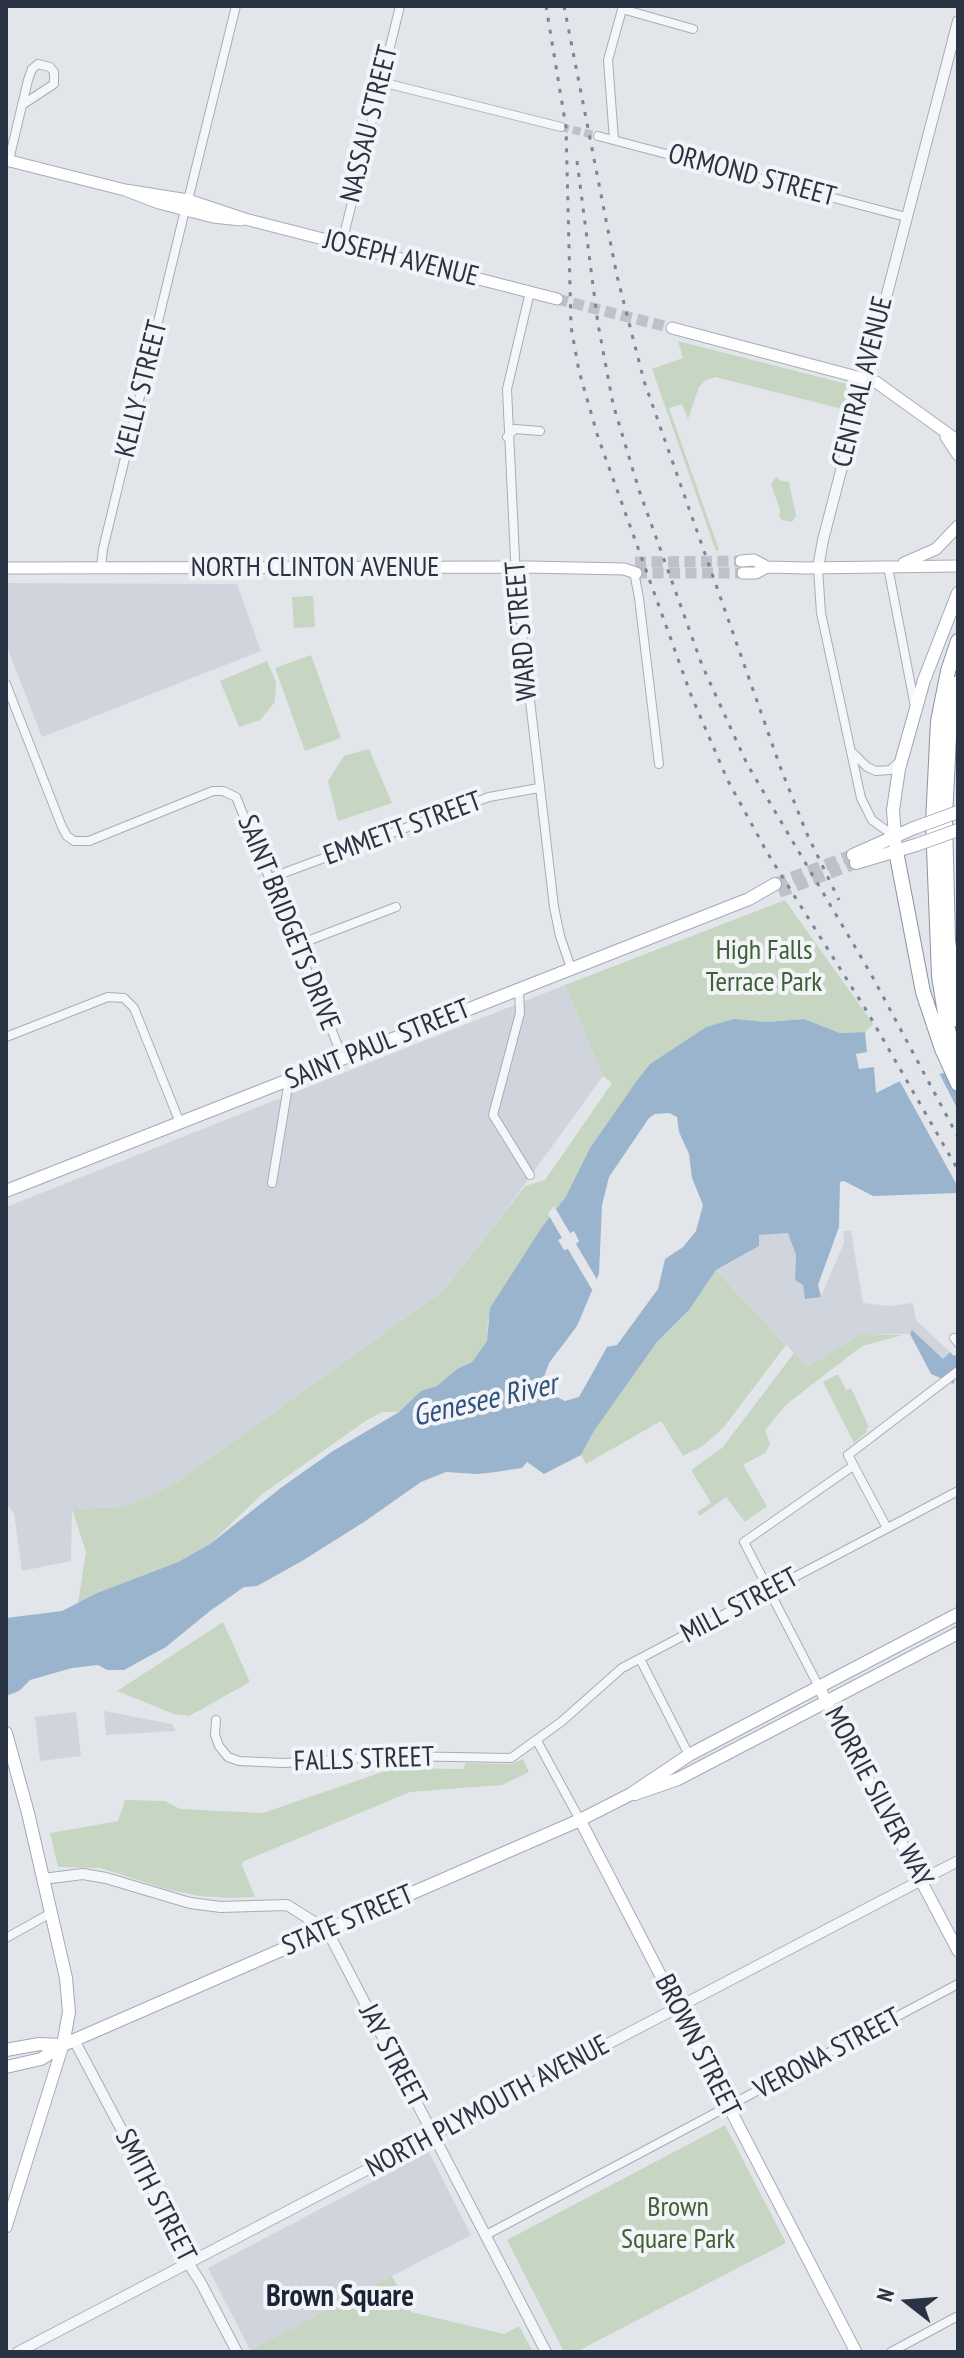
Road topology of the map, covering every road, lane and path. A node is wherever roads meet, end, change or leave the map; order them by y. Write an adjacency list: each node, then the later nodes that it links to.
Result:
1 (236, 6): 12 (street, KELLY STREET)
2 (400, 6): 6 (street, NASSAU STREET)
3 (622, 8): 5 (street); 10 (street)
4 (958, 21): 13 (street, CENTRAL AVENUE)
5 (693, 29)
6 (381, 82): 8 (street); 14 (street, NASSAU STREET)
7 (22, 105): 7 (street); 11 (street)
8 (561, 127)
9 (598, 136): 10 (street, ORMOND STREET)
10 (614, 140): 13 (street, ORMOND STREET)
11 (7, 160): 12 (main road, JOSEPH AVENUE)
12 (187, 205): 14 (main road, JOSEPH AVENUE); 30 (street, KELLY STREET)
13 (906, 217): 18 (street, CENTRAL AVENUE)
14 (342, 243): 15 (main road, JOSEPH AVENUE)
15 (530, 292): 16 (main road, JOSEPH AVENUE); 21 (street, WARD STREET)
16 (557, 299)
17 (672, 328): 18 (main road)
18 (865, 378): 19 (main road); 31 (street, CENTRAL AVENUE)
19 (932, 422): 22 (main road); 23 (main road)
20 (540, 431): 21 (street)
21 (507, 437): 26 (street, WARD STREET)
22 (958, 441)
23 (958, 455)
24 (958, 526): 28 (main road)
25 (958, 566): 28 (main road)
26 (515, 567): 30 (main road, NORTH CLINTON AVENUE); 32 (main road, NORTH CLINTON AVENUE); 41 (street, WARD STREET)
27 (742, 567): 31 (main road)
28 (888, 567): 31 (main road); 37 (street)
29 (6, 568): 30 (main road, NORTH CLINTON AVENUE)
30 (101, 568)
31 (818, 568): 38 (street, CENTRAL AVENUE)
32 (632, 569): 40 (street)
33 (958, 593): 37 (main road)
34 (958, 641): 55 (highway)
35 (958, 683): 52 (highway)
36 (6, 684): 46 (street, SAINT BRIDGETS DRIVE)
37 (915, 709): 39 (main road)
38 (850, 746): 39 (street); 44 (street, CENTRAL AVENUE)
39 (903, 754): 44 (main road)
40 (659, 764)
41 (539, 788): 46 (street, EMMETT STREET); 50 (street, WARD STREET)
42 (958, 812): 44 (main road, bridge)
43 (958, 830): 44 (main road, bridge)
44 (895, 844): 45 (main road); 55 (highway)
45 (855, 859)
46 (270, 878): 49 (street, SAINT BRIDGETS DRIVE)
47 (777, 888): 50 (main road, SAINT PAUL STREET)
48 (396, 907): 49 (street)
49 (297, 945): 54 (street, SAINT BRIDGETS DRIVE)
50 (571, 968): 51 (main road, SAINT PAUL STREET)
51 (519, 989): 54 (main road, SAINT PAUL STREET); 59 (street)
52 (958, 1020)
53 (6, 1037): 58 (street)
54 (343, 1058): 56 (main road, SAINT PAUL STREET)
55 (955, 1065): 57 (highway)
56 (289, 1080): 58 (main road, SAINT PAUL STREET); 60 (street)
57 (958, 1084)
58 (180, 1123): 61 (main road, SAINT PAUL STREET)
59 (530, 1175)
60 (272, 1183)
61 (6, 1191)
62 (958, 1371): 63 (street)
63 (853, 1466): 65 (street); 66 (street)
64 (958, 1491): 65 (street, MILL STREET)
65 (887, 1528): 66 (street, MILL STREET)
66 (769, 1590): 69 (street, MILL STREET); 70 (street)
67 (958, 1614): 70 (main road, STATE STREET)
68 (958, 1633): 71 (main road, STATE STREET)
69 (640, 1659): 74 (street, MILL STREET); 75 (street)
70 (819, 1687): 71 (main road, MORRIE SILVER WAY); 75 (main road, STATE STREET)
71 (828, 1702): 76 (main road, STATE STREET); 80 (main road, MORRIE SILVER WAY)
72 (216, 1720): 74 (street, FALLS STREET)
73 (6, 1733): 79 (main road)
74 (537, 1741): 77 (street, BROWN STREET)
75 (689, 1755): 76 (main road, STATE STREET)
76 (631, 1794): 77 (main road, STATE STREET)
77 (580, 1820): 82 (main road, STATE STREET); 86 (main road, BROWN STREET)
78 (958, 1861): 80 (street, NORTH PLYMOUTH AVENUE)
79 (43, 1879): 81 (main road); 82 (street)
80 (922, 1881): 84 (main road, MORRIE SILVER WAY); 86 (street, NORTH PLYMOUTH AVENUE)
81 (51, 1913): 83 (street); 87 (main road)
82 (327, 1930): 87 (main road, STATE STREET); 91 (street, JAY STREET)
83 (6, 1938)
84 (958, 1951)
85 (958, 1984): 90 (street, VERONA STREET)
86 (678, 2009): 90 (main road, BROWN STREET); 91 (street, NORTH PLYMOUTH AVENUE)
87 (68, 2042): 88 (main road); 89 (main road, STATE STREET); 92 (main road); 94 (street, SMITH STREET)
88 (6, 2050)
89 (6, 2067)
90 (728, 2106): 93 (street, VERONA STREET); 99 (main road, BROWN STREET)
91 (434, 2136): 93 (street, JAY STREET); 94 (street, NORTH PLYMOUTH AVENUE)
92 (6, 2227)
93 (486, 2235): 98 (street, JAY STREET)
94 (188, 2264): 96 (street, NORTH PLYMOUTH AVENUE); 97 (street, SMITH STREET)
95 (958, 2316): 100 (street)
96 (18, 2352)
97 (237, 2352)
98 (546, 2352)
99 (856, 2352)
100 (891, 2352)

